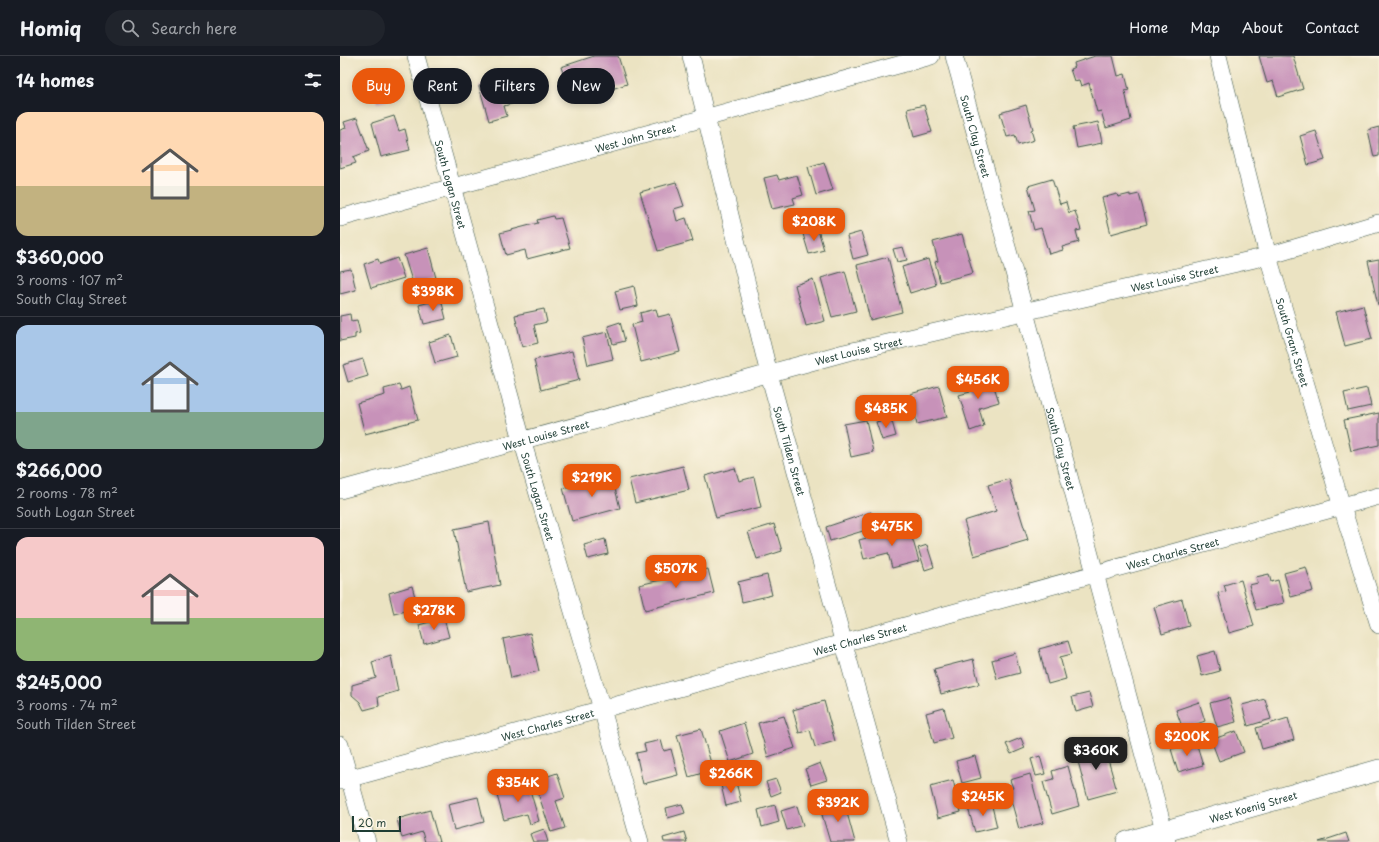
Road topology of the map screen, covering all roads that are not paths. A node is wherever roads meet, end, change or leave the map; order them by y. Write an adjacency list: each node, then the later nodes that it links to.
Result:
1 (416, 56): 7 (street, South Logan Street)
2 (690, 56): 6 (street, South Tilden Street)
3 (931, 56): 6 (street, West John Street)
4 (954, 56): 11 (street, South Clay Street)
5 (1218, 56): 10 (street, South Grant Street)
6 (706, 117): 7 (street, West John Street); 12 (street, South Tilden Street)
7 (452, 187): 8 (street, West John Street); 13 (street, South Logan Street)
8 (340, 218)
9 (1379, 223): 10 (street, West Louise Street)
10 (1268, 256): 11 (street, West Louise Street); 16 (street, South Grant Street)
11 (1025, 312): 12 (street, West Louise Street); 17 (street, South Clay Street)
12 (769, 374): 13 (street, West Louise Street); 19 (street, South Tilden Street)
13 (522, 440): 14 (street, West Louise Street); 20 (street, South Logan Street)
14 (340, 490)
15 (1379, 496): 16 (street, West Charles Street)
16 (1342, 507): 17 (street, West Charles Street); 18 (street, South Grant Street)
17 (1096, 574): 19 (street, West Charles Street); 24 (street, South Clay Street)
18 (1379, 625)
19 (844, 642): 20 (street, West Charles Street); 27 (street, South Tilden Street)
20 (602, 709): 23 (street, West Charles Street); 26 (street, South Logan Street)
21 (340, 745): 23 (street)
22 (1379, 770): 24 (street, West Koenig Street)
23 (345, 780): 25 (street)
24 (1166, 837): 28 (street, West Koenig Street)
25 (367, 842)
26 (640, 842)
27 (899, 842)
28 (1127, 842)

